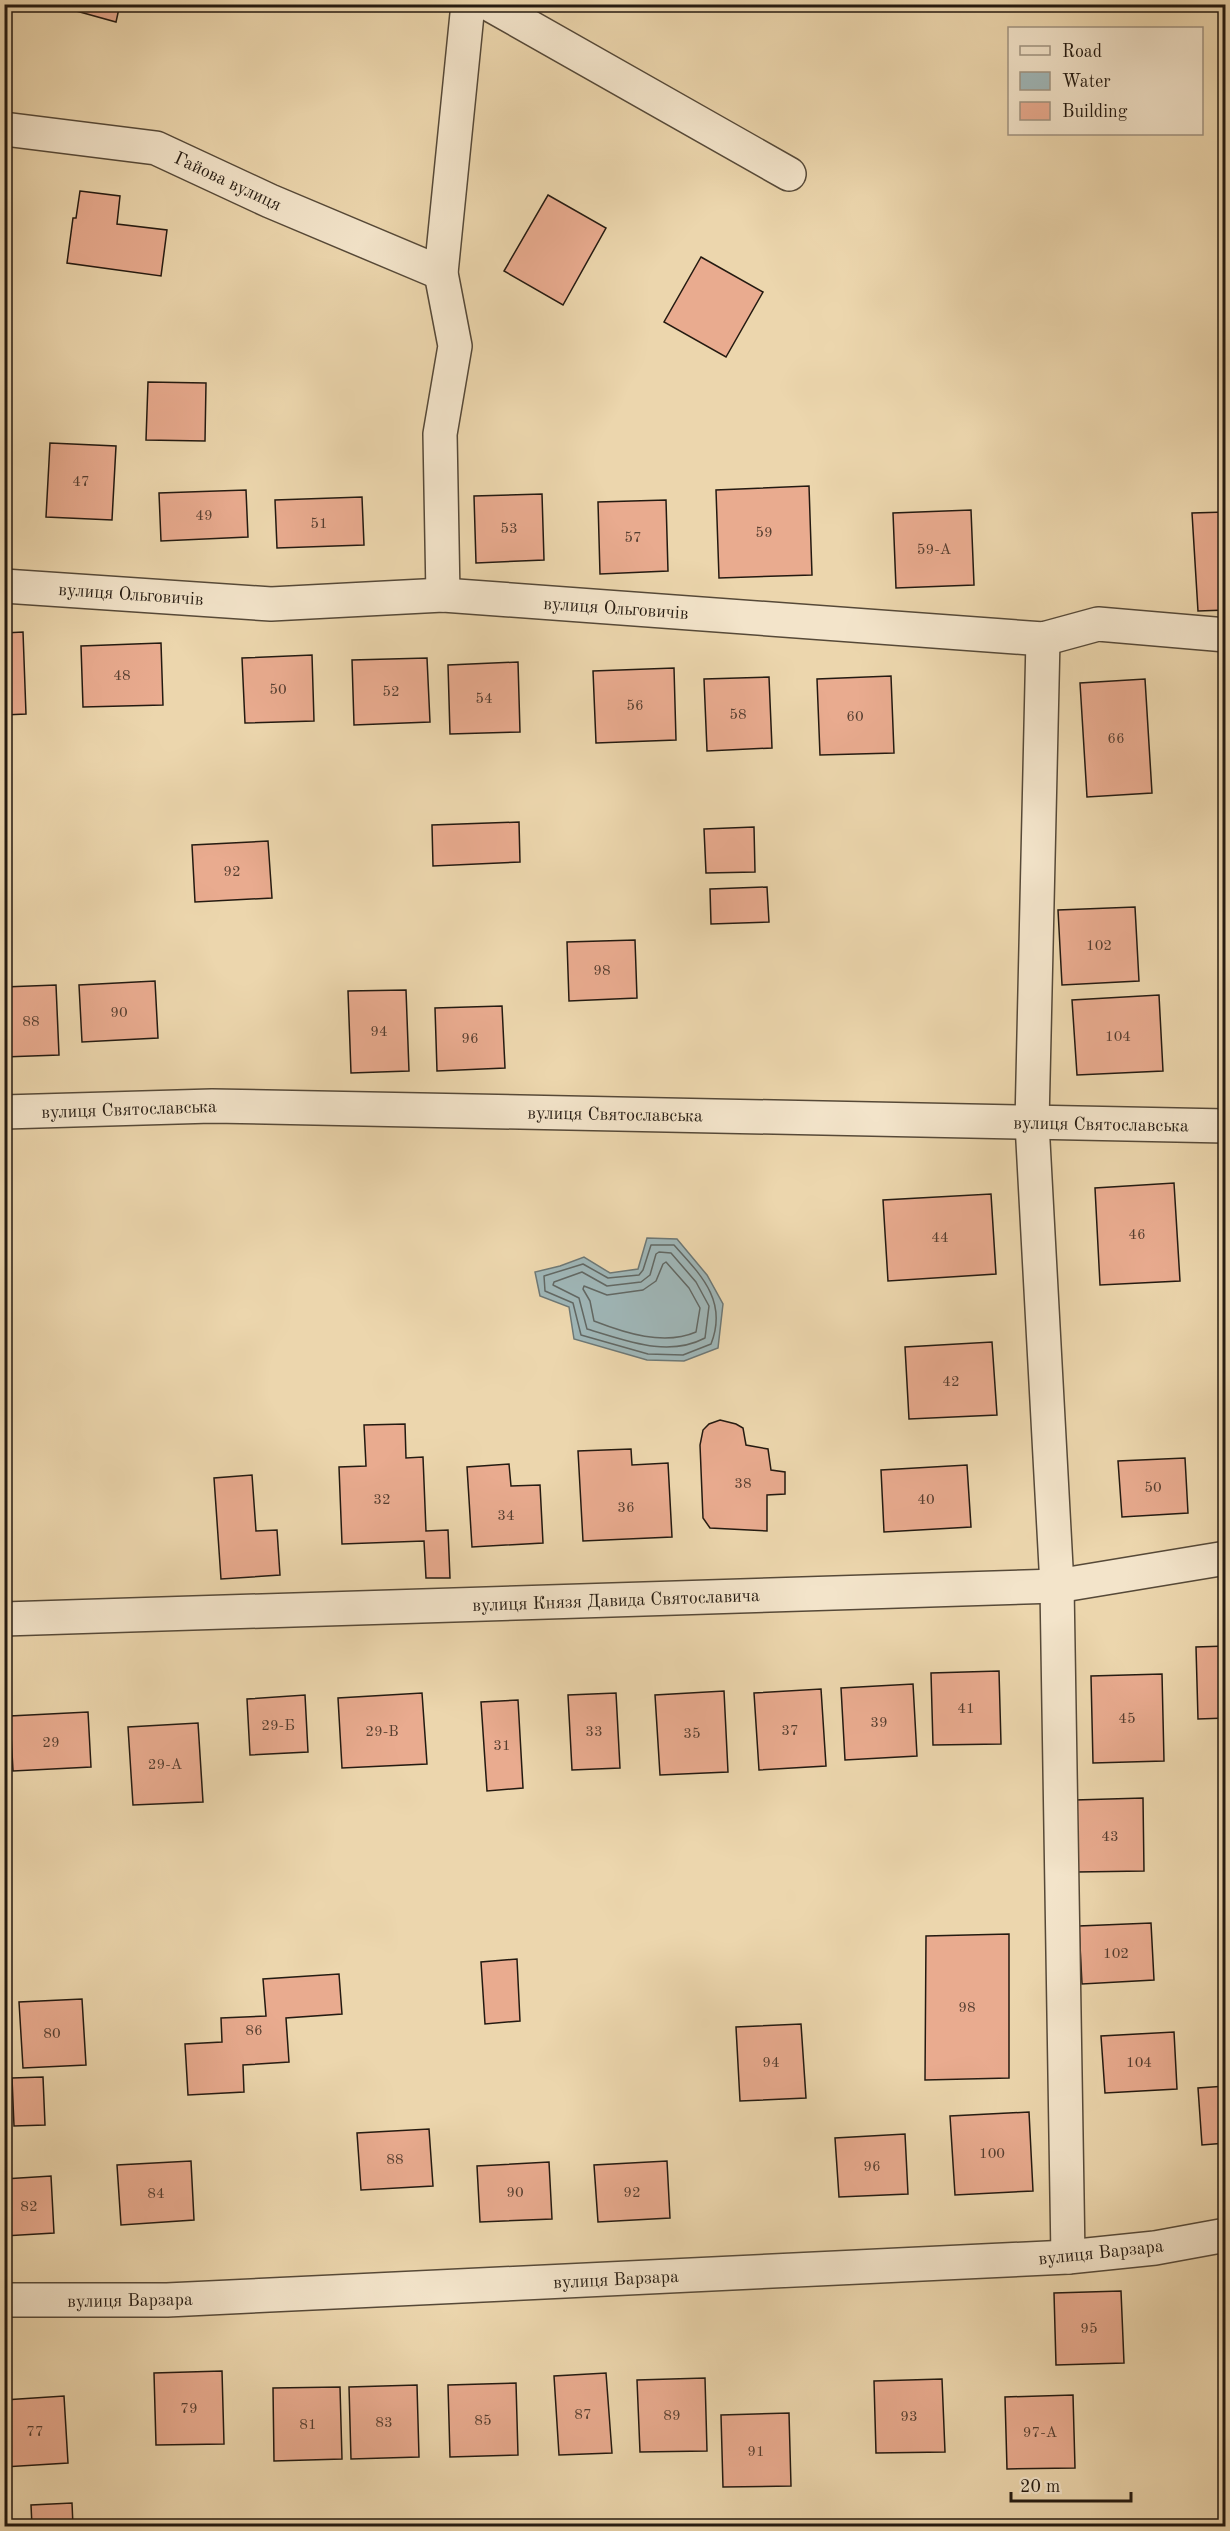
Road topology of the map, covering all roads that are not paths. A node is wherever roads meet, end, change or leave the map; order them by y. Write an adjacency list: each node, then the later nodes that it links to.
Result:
1 (468, 4): 5 (street)
2 (489, 4): 4 (street)
3 (4, 129): 5 (street, Гайова вулиця)
4 (789, 174)
5 (441, 273): 7 (street)
6 (4, 586): 7 (street, вулиця Ольговичів)
7 (443, 595): 9 (street, вулиця Ольговичів)
8 (1226, 635): 9 (street, вулиця Ольговичів)
9 (1043, 639): 11 (street)
10 (4, 1112): 11 (street, вулиця Святославська)
11 (1032, 1123): 12 (street, вулиця Святославська); 14 (street)
12 (1226, 1126)
13 (1226, 1558): 14 (street, вулиця Князя Давида Святославича)
14 (1057, 1586): 15 (street, вулиця Князя Давида Святославича); 17 (street)
15 (4, 1619)
16 (1226, 2235): 17 (street, вулиця Варзара)
17 (1068, 2257): 18 (street, вулиця Варзара)
18 (4, 2301)

